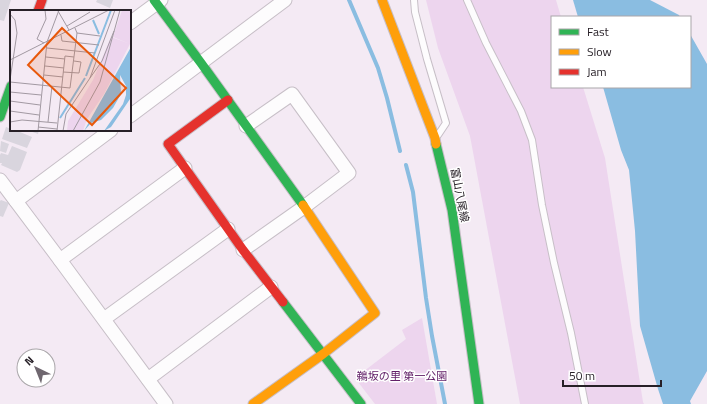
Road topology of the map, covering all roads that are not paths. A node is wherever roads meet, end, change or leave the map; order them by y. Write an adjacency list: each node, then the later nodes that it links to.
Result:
1 (42, 0): 7 (street)
2 (285, 0): 9 (street)
3 (382, 0): 16 (street, 富山八尾線)
4 (414, 0): 16 (lane)
5 (467, 0): 32 (lane)
6 (157, 1): 8 (street); 9 (street)
7 (38, 10)
8 (131, 23)
9 (201, 63): 11 (street); 12 (street)
10 (10, 89): 13 (street)
11 (228, 100): 14 (street); 17 (street)
12 (131, 115)
13 (0, 117)
14 (246, 126): 20 (street); 20 (street)
15 (110, 131): 19 (street)
16 (435, 138): 31 (street, 富山八尾線)
17 (185, 168): 21 (street); 23 (street)
18 (0, 180): 19 (street)
19 (16, 201): 23 (street)
20 (304, 208): 22 (street); 26 (street)
21 (228, 229): 22 (street); 25 (street)
22 (243, 250): 24 (street)
23 (60, 260): 25 (street)
24 (271, 287): 26 (street); 27 (street)
25 (104, 319): 27 (street)
26 (323, 354): 28 (street); 30 (street)
27 (148, 379): 29 (street)
28 (257, 403)
29 (166, 404)
30 (361, 404)
31 (479, 404)
32 (585, 404)

